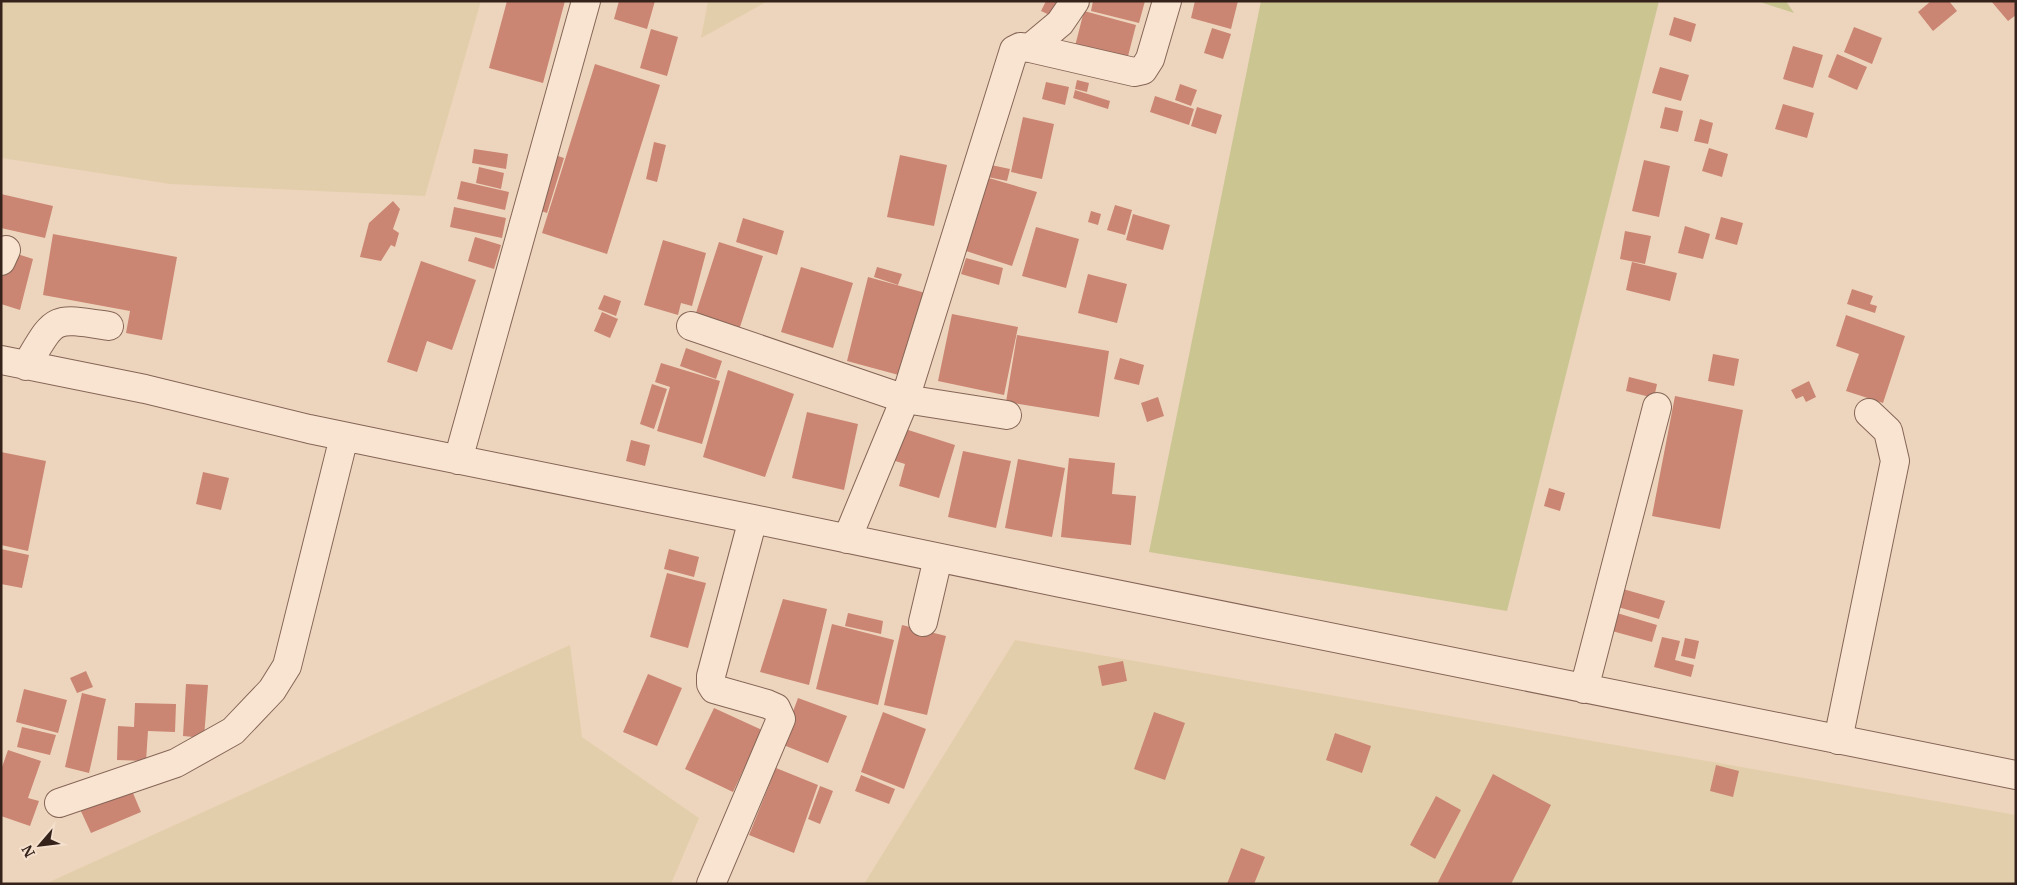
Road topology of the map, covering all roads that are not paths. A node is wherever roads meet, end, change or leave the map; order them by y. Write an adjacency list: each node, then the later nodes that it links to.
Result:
1 (586, 1): 13 (street)
2 (1076, 1): 4 (street)
3 (1166, 1): 4 (street)
4 (1030, 48): 8 (street)
5 (109, 326): 7 (street)
6 (691, 326): 8 (street)
7 (13, 363): 12 (street)
8 (905, 399): 11 (street); 15 (street)
9 (1657, 407): 18 (street)
10 (1869, 413): 19 (street)
11 (1007, 415)
12 (344, 436): 13 (street); 21 (street)
13 (458, 460): 14 (street)
14 (753, 519): 15 (street); 22 (street)
15 (848, 538): 16 (street)
16 (938, 558): 17 (street); 18 (street)
17 (923, 622)
18 (1584, 689): 19 (street)
19 (1838, 740): 20 (street)
20 (2016, 775)
21 (59, 803)
22 (711, 884)

